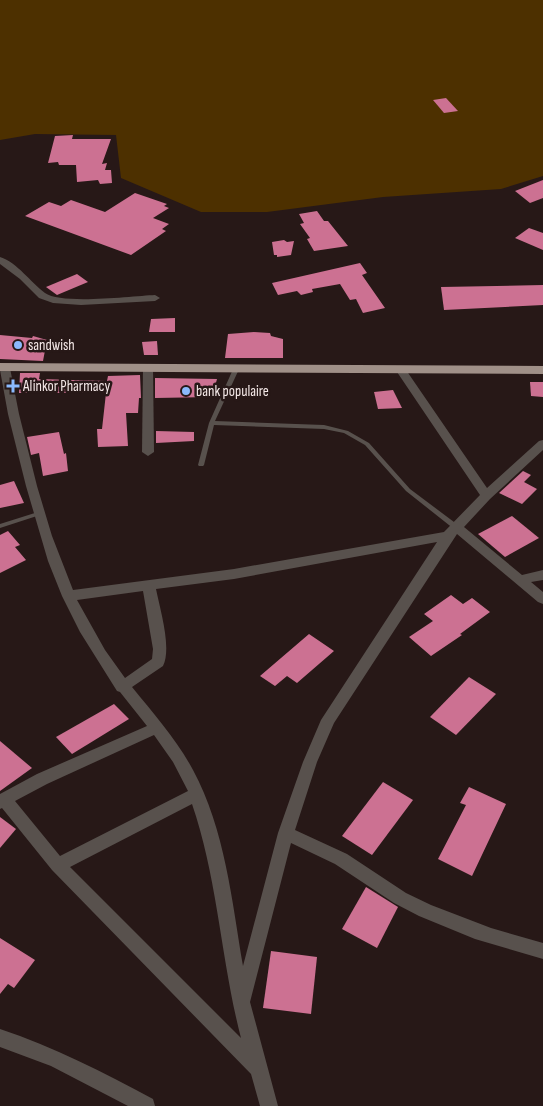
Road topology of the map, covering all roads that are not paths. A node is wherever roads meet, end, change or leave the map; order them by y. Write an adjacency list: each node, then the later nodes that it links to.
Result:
1 (0, 260): 2 (street)
2 (156, 298)
3 (2, 367): 4 (highway); 13 (street)
4 (148, 367): 5 (highway); 10 (street)
5 (237, 367): 6 (highway); 8 (lane)
6 (400, 369): 7 (highway); 12 (street)
7 (543, 370)
8 (212, 423): 11 (lane); 15 (lane)
9 (543, 444): 12 (street)
10 (148, 452)
11 (200, 465)
12 (486, 496): 15 (street)
13 (38, 514): 14 (lane); 19 (street)
14 (0, 526)
15 (452, 532): 17 (street); 18 (street); 25 (street)
16 (543, 575): 17 (street)
17 (521, 580): 20 (street)
18 (149, 586): 19 (street); 21 (street)
19 (68, 596): 21 (street)
20 (543, 599)
21 (122, 687): 22 (street)
22 (156, 728): 23 (street); 24 (street)
23 (197, 794): 26 (street); 28 (street)
24 (2, 801): 26 (street)
25 (286, 833): 27 (street); 28 (street)
26 (58, 865): 30 (street)
27 (543, 951)
28 (242, 1003): 30 (street)
29 (0, 1038): 31 (street)
30 (260, 1070): 32 (street)
31 (146, 1106)
32 (269, 1106)

